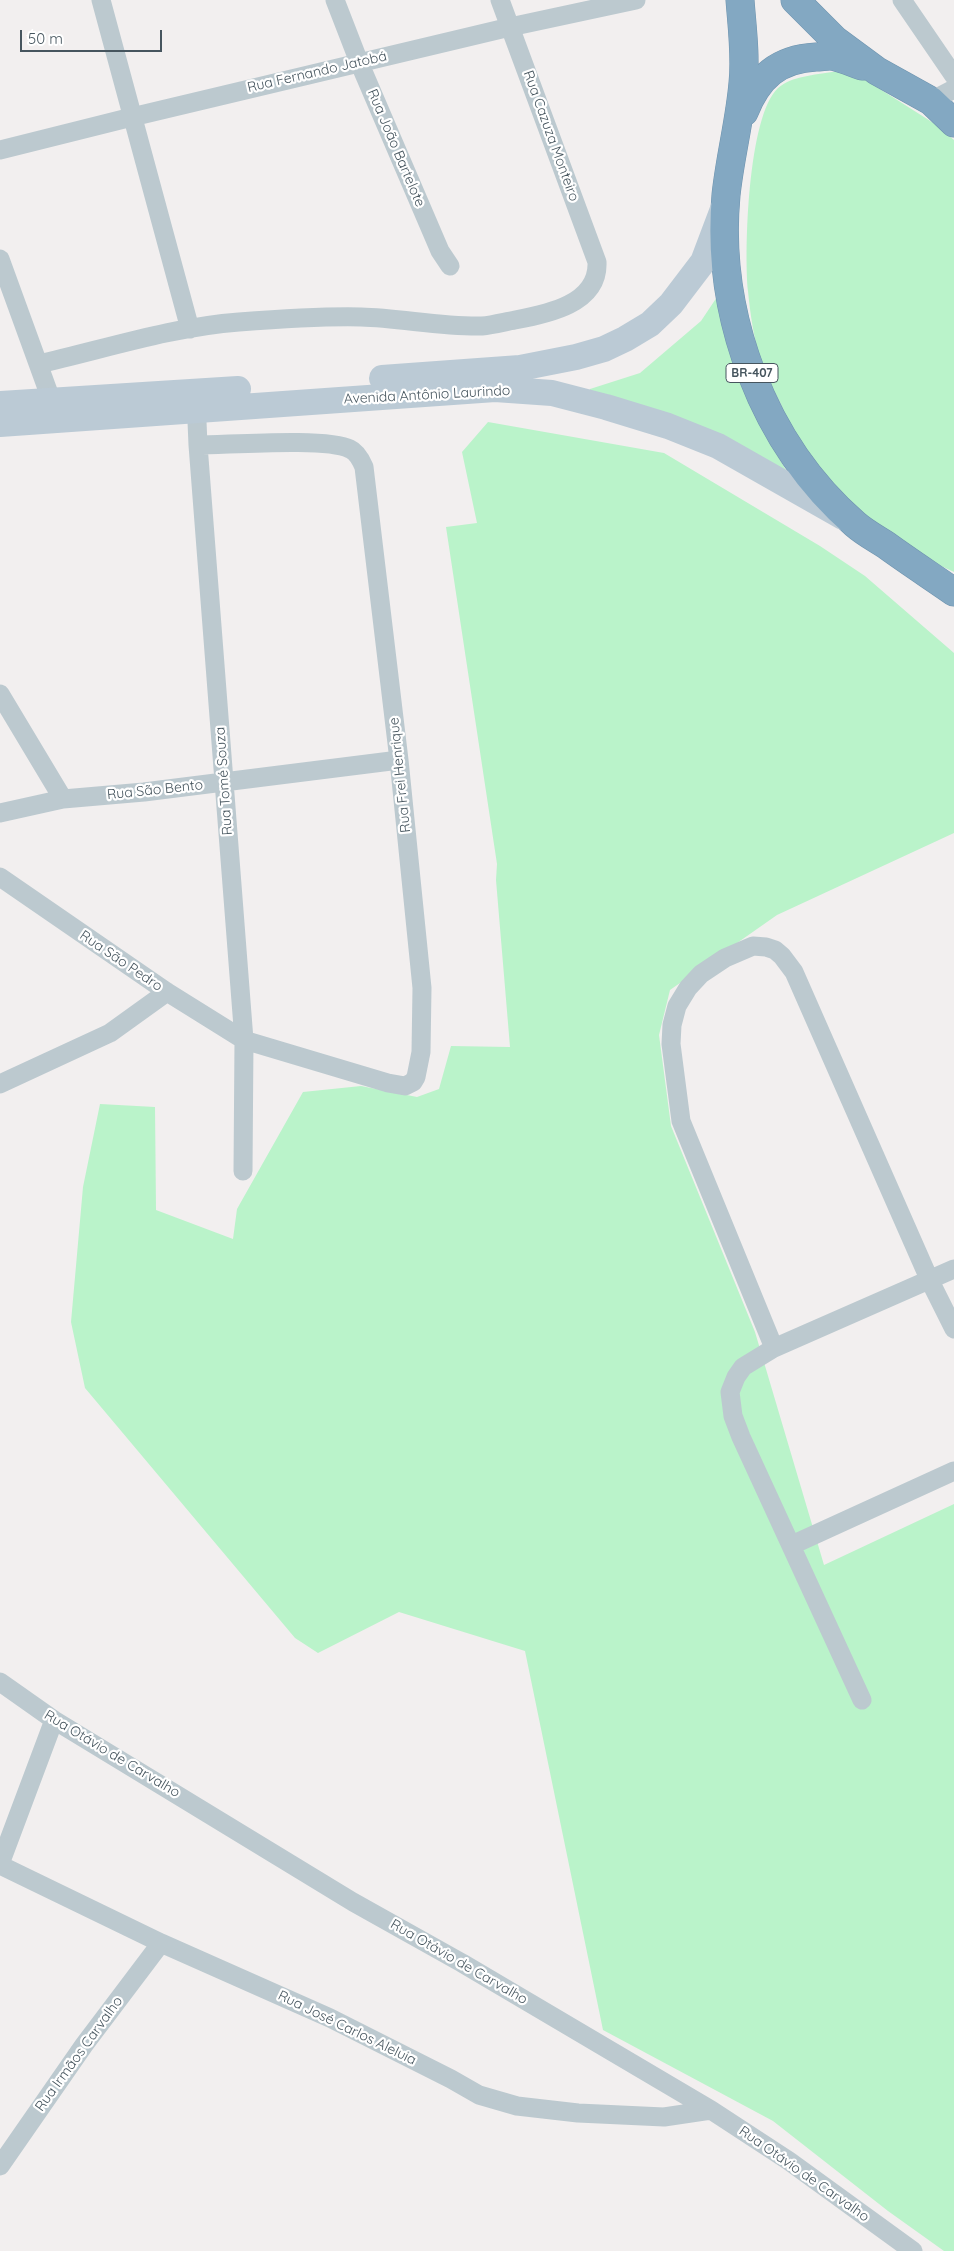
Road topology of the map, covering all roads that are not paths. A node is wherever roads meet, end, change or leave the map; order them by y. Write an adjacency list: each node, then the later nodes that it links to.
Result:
1 (101, 0): 13 (street)
2 (335, 0): 9 (street, Rua João Bartelote)
3 (500, 0): 8 (street, Rua Cazuza Monteiro)
4 (636, 0): 8 (street, Rua Fernando Jatobá)
5 (795, 0): 10 (highway, BR-407)
6 (902, 0): 11 (street)
7 (739, 1): 15 (highway, BR-407)
8 (510, 26): 9 (street, Rua Fernando Jatobá); 20 (street, Rua Cazuza Monteiro)
9 (359, 62): 13 (street, Rua Fernando Jatobá); 19 (street, Rua João Bartelote)
10 (877, 71): 12 (highway, BR-407); 15 (highway, BR-407)
11 (954, 76)
12 (942, 95): 14 (highway, BR-407)
13 (132, 117): 16 (street, Rua Fernando Jatobá); 20 (street)
14 (954, 123)
15 (734, 134): 17 (highway, BR-407)
16 (0, 150)
17 (726, 196): 22 (main road, Avenida Antônio Laurindo); 27 (highway, BR-407)
18 (0, 259): 21 (street)
19 (450, 266)
20 (190, 329): 21 (street)
21 (39, 364): 24 (street)
22 (196, 401): 24 (main road, Avenida Antônio Laurindo); 26 (street, Rua Tomé Souza); 27 (main road, Avenida Antônio Laurindo)
23 (0, 404): 24 (main road, Avenida Antônio Laurindo)
24 (56, 411): 25 (main road, Avenida Antônio Laurindo)
25 (0, 424)
26 (198, 445): 32 (street, Rua Frei Henrique); 33 (street, Rua Tomé Souza)
27 (855, 524): 28 (highway, BR-407)
28 (904, 558): 29 (highway, BR-407); 30 (highway, BR-407)
29 (954, 585)
30 (954, 592)
31 (0, 694): 34 (street)
32 (399, 760): 33 (street, Rua São Bento); 38 (street, Rua Frei Henrique)
33 (224, 782): 34 (street, Rua São Bento); 38 (street, Rua Tomé Souza)
34 (63, 798): 35 (street, Rua São Bento)
35 (0, 813)
36 (0, 878): 37 (street, Rua São Pedro)
37 (167, 992): 38 (street, Rua São Pedro); 39 (street)
38 (244, 1040): 40 (street, Rua Tomé Souza)
39 (0, 1084)
40 (243, 1171)
41 (954, 1269): 42 (street)
42 (930, 1281): 43 (street); 44 (street); 44 (street)
43 (954, 1329)
44 (774, 1348): 46 (street)
45 (954, 1471): 46 (street)
46 (792, 1545): 48 (street)
47 (0, 1682): 49 (street, Rua Otávio de Carvalho)
48 (862, 1700)
49 (54, 1720): 50 (street); 52 (street, Rua Otávio de Carvalho)
50 (0, 1864): 51 (street, Rua José Carlos Aleluia)
51 (161, 1943): 52 (street, Rua José Carlos Aleluia); 53 (street, Rua Irmãos Carvalho)
52 (711, 2110): 54 (street, Rua Otávio de Carvalho)
53 (0, 2166)
54 (913, 2251)

